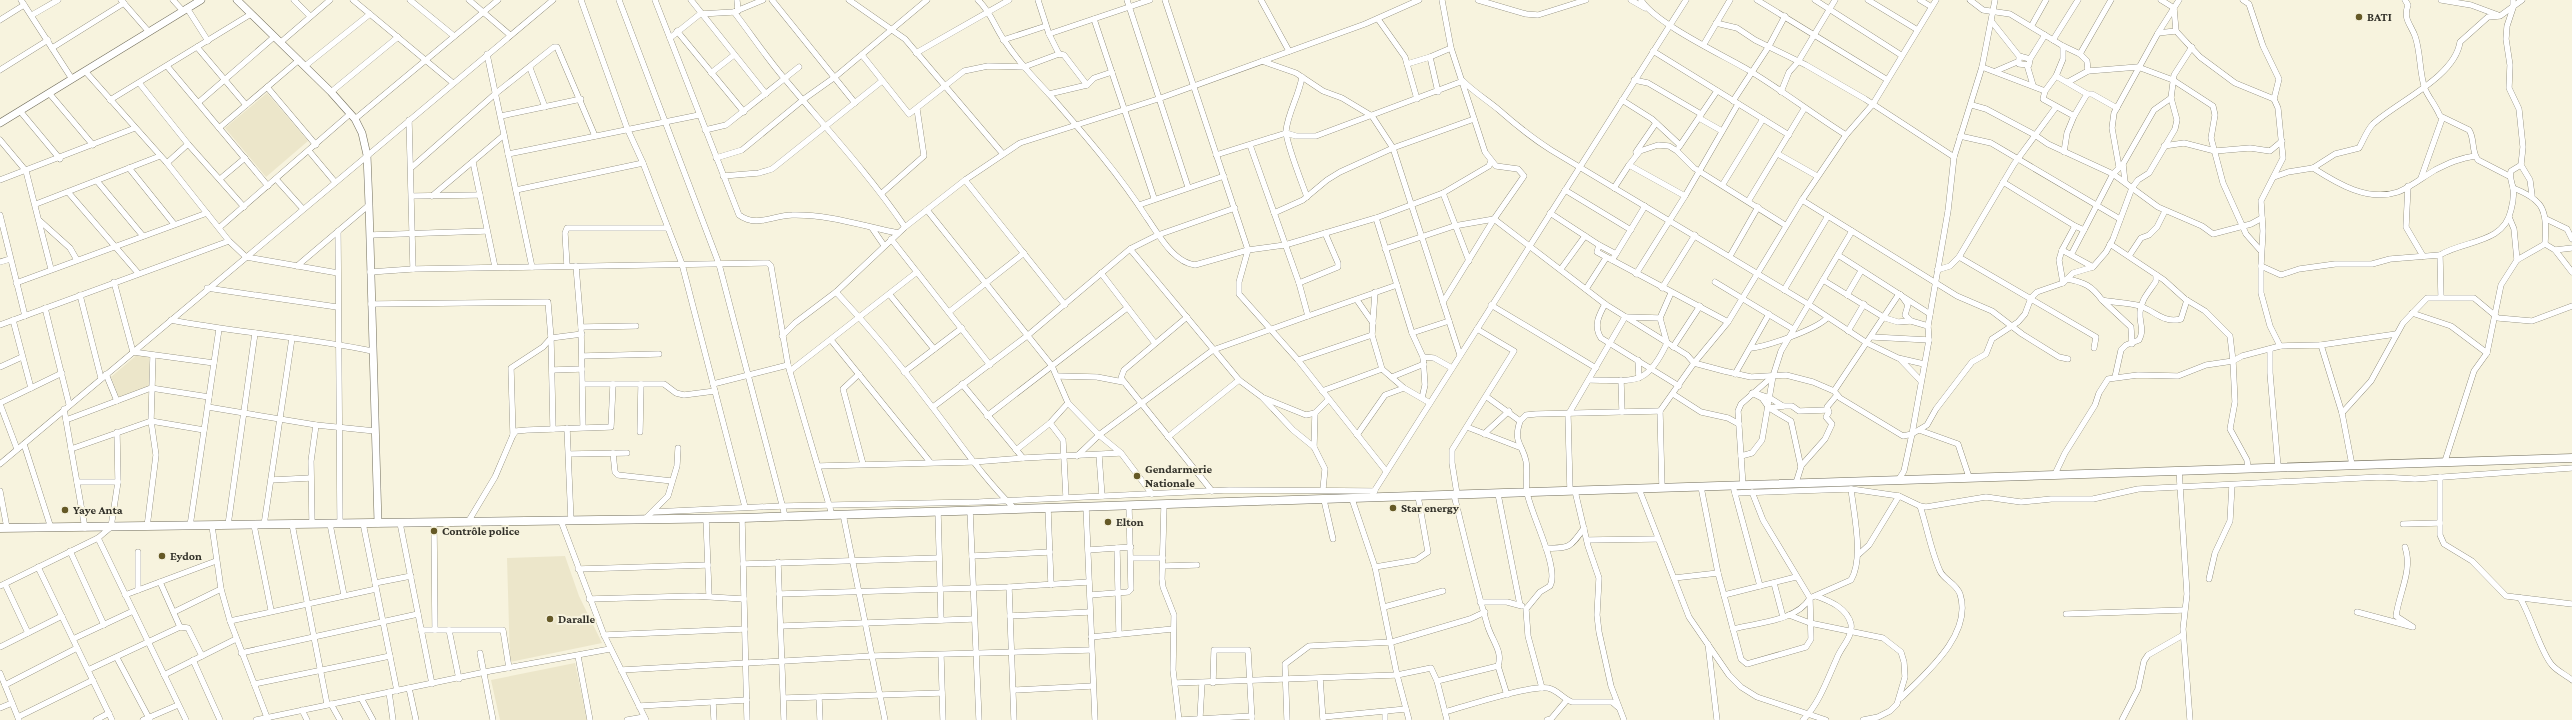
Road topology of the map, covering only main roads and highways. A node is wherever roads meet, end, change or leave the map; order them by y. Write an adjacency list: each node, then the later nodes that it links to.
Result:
1 (201, 0): 3 (main road)
2 (237, 0): 5 (main road)
3 (1, 121)
4 (2572, 458): 5 (highway)
5 (378, 523): 6 (highway)
6 (4, 528)

